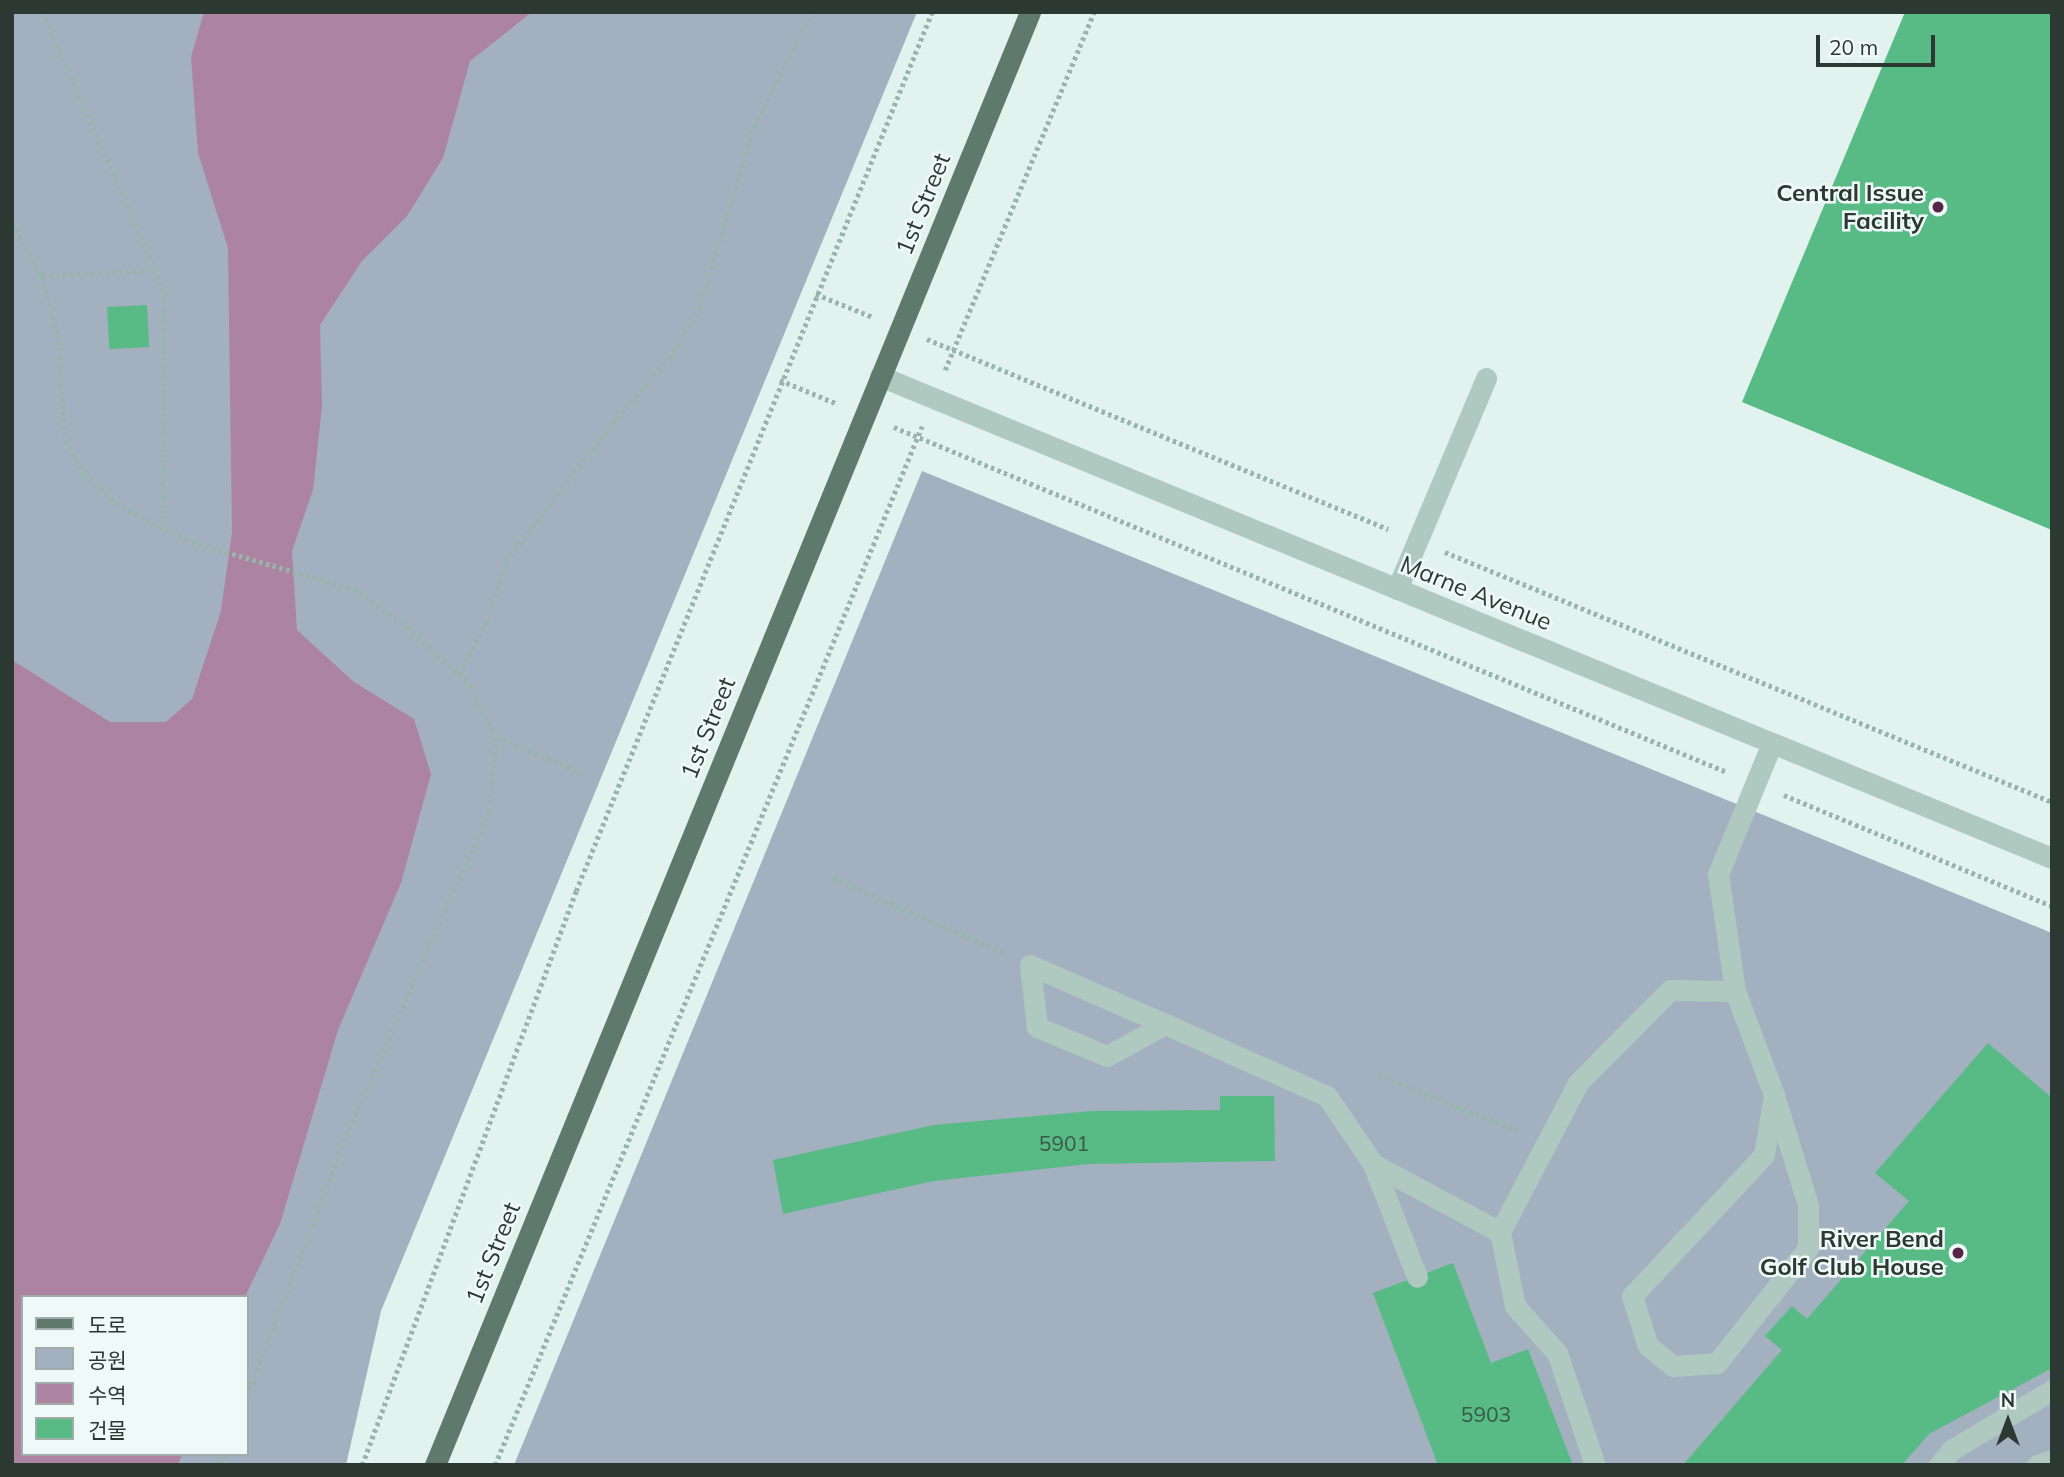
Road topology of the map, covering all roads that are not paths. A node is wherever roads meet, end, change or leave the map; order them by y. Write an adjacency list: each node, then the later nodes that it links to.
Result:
1 (1030, 12): 2 (main road, 1st Street)
2 (880, 376): 4 (street, Marne Avenue); 15 (main road, 1st Street)
3 (1486, 379): 4 (street)
4 (1398, 589): 5 (street, Marne Avenue)
5 (1772, 743): 6 (street, Marne Avenue); 7 (street)
6 (2052, 858)
7 (1735, 991): 9 (street); 11 (street)
8 (1165, 1024): 8 (street); 10 (street)
9 (1774, 1095): 9 (street)
10 (1373, 1164): 11 (street); 12 (street)
11 (1500, 1232): 16 (street)
12 (1417, 1277)
13 (2052, 1390): 17 (street)
14 (2052, 1460): 18 (street)
15 (435, 1465)
16 (1595, 1465)
17 (1939, 1465)
18 (2037, 1465)

